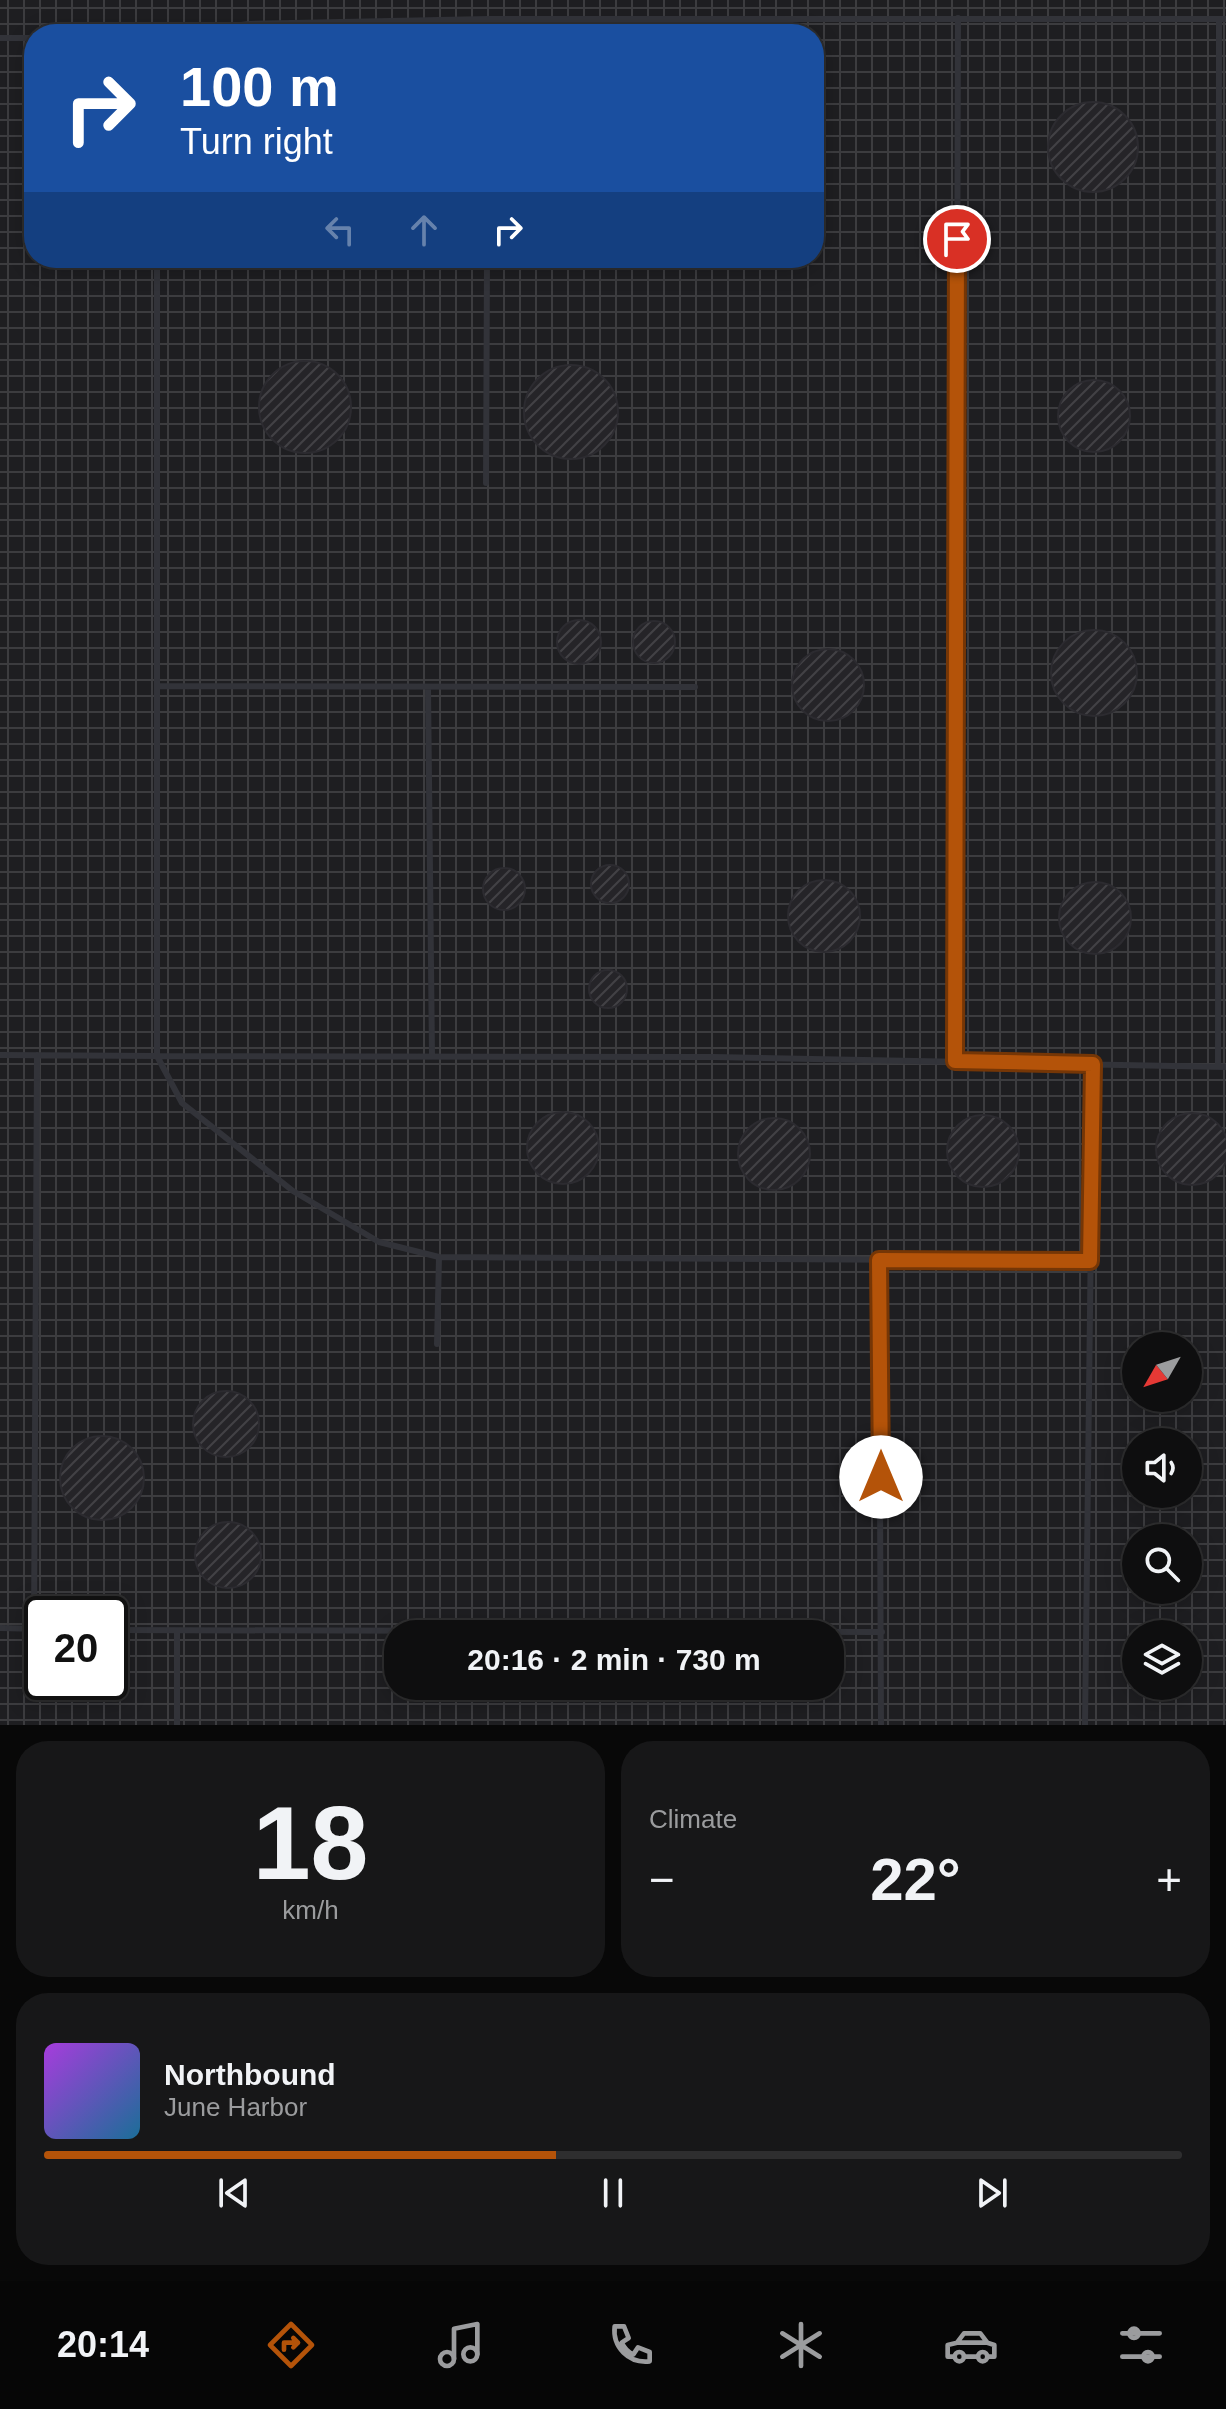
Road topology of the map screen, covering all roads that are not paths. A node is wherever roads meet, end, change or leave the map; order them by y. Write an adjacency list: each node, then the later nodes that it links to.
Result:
1 (958, 18): 2 (lane); 3 (lane); 19 (lane)
2 (488, 19): 4 (lane); 5 (lane)
3 (1223, 19): 11 (lane)
4 (248, 24)
5 (488, 24)
6 (0, 38): 7 (lane)
7 (24, 38)
8 (157, 268): 12 (lane)
9 (487, 268): 10 (lane)
10 (486, 483)
11 (1223, 584): 21 (lane)
12 (157, 686): 13 (lane); 17 (lane)
13 (428, 687): 14 (lane); 18 (lane)
14 (695, 687)
15 (0, 1055): 16 (lane)
16 (37, 1055): 17 (lane); 26 (lane)
17 (157, 1056): 18 (lane); 22 (lane)
18 (432, 1056): 19 (lane)
19 (955, 1061): 20 (lane)
20 (1093, 1064): 21 (lane); 24 (lane)
21 (1222, 1066)
22 (439, 1257): 23 (lane); 25 (lane)
23 (879, 1260): 24 (lane); 31 (lane)
24 (1090, 1261): 34 (lane)
25 (437, 1344)
26 (38, 1596)
27 (0, 1628): 28 (lane)
28 (24, 1629)
29 (128, 1630): 30 (lane)
30 (177, 1631): 31 (lane); 32 (lane)
31 (882, 1632): 33 (lane)
32 (177, 1725)
33 (881, 1725)
34 (1085, 1725)

